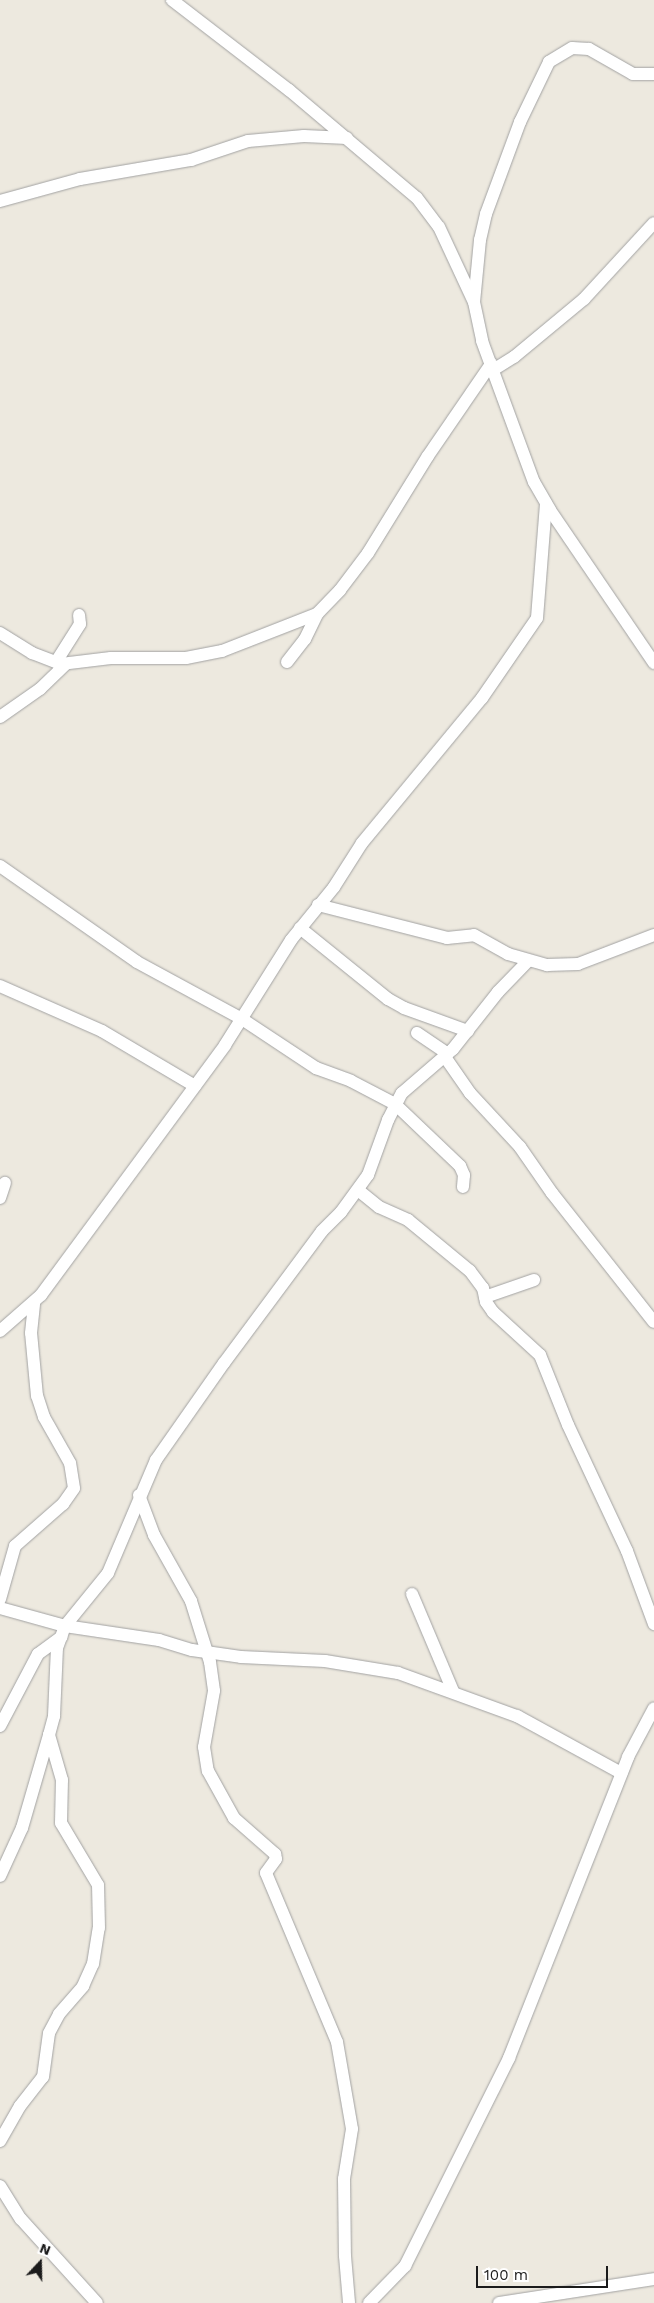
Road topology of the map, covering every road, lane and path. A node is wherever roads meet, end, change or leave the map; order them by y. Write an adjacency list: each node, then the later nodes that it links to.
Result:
1 (172, 0): 3 (street)
2 (654, 74): 6 (street)
3 (348, 138): 4 (street); 6 (street)
4 (0, 201)
5 (654, 223): 7 (street)
6 (474, 302): 7 (street)
7 (492, 367): 8 (street); 9 (street)
8 (546, 503): 14 (street); 17 (street)
9 (317, 614): 12 (street); 13 (street)
10 (79, 615): 13 (street)
11 (0, 634): 13 (street)
12 (287, 662)
13 (61, 663): 15 (street)
14 (654, 663)
15 (0, 717)
16 (0, 866): 22 (street)
17 (318, 905): 18 (street); 20 (street)
18 (300, 928): 22 (street); 23 (street)
19 (654, 935): 20 (street)
20 (528, 961): 23 (street)
21 (0, 986): 26 (street)
22 (242, 1019): 26 (street); 27 (street)
23 (468, 1031): 25 (street)
24 (417, 1034): 25 (street)
25 (446, 1056): 27 (street); 35 (street)
26 (195, 1086): 34 (street)
27 (395, 1104): 29 (street); 30 (street)
28 (5, 1183): 31 (street)
29 (463, 1187)
30 (358, 1190): 33 (street); 37 (street)
31 (0, 1198)
32 (534, 1280): 33 (street)
33 (485, 1298): 41 (street)
34 (34, 1302): 36 (street); 39 (street)
35 (654, 1322)
36 (0, 1331)
37 (139, 1495): 42 (street); 43 (street)
38 (412, 1594): 44 (street)
39 (0, 1599)
40 (0, 1608): 42 (street)
41 (654, 1624)
42 (63, 1632): 43 (street); 46 (street); 47 (street)
43 (207, 1652): 44 (street); 54 (street)
44 (453, 1691): 48 (street)
45 (654, 1708): 48 (street)
46 (0, 1726)
47 (49, 1736): 49 (street); 50 (street)
48 (621, 1773): 55 (street)
49 (0, 1876)
50 (0, 2141)
51 (0, 2186): 53 (street)
52 (654, 2279): 56 (street)
53 (97, 2303)
54 (349, 2303)
55 (369, 2303)
56 (499, 2303)

